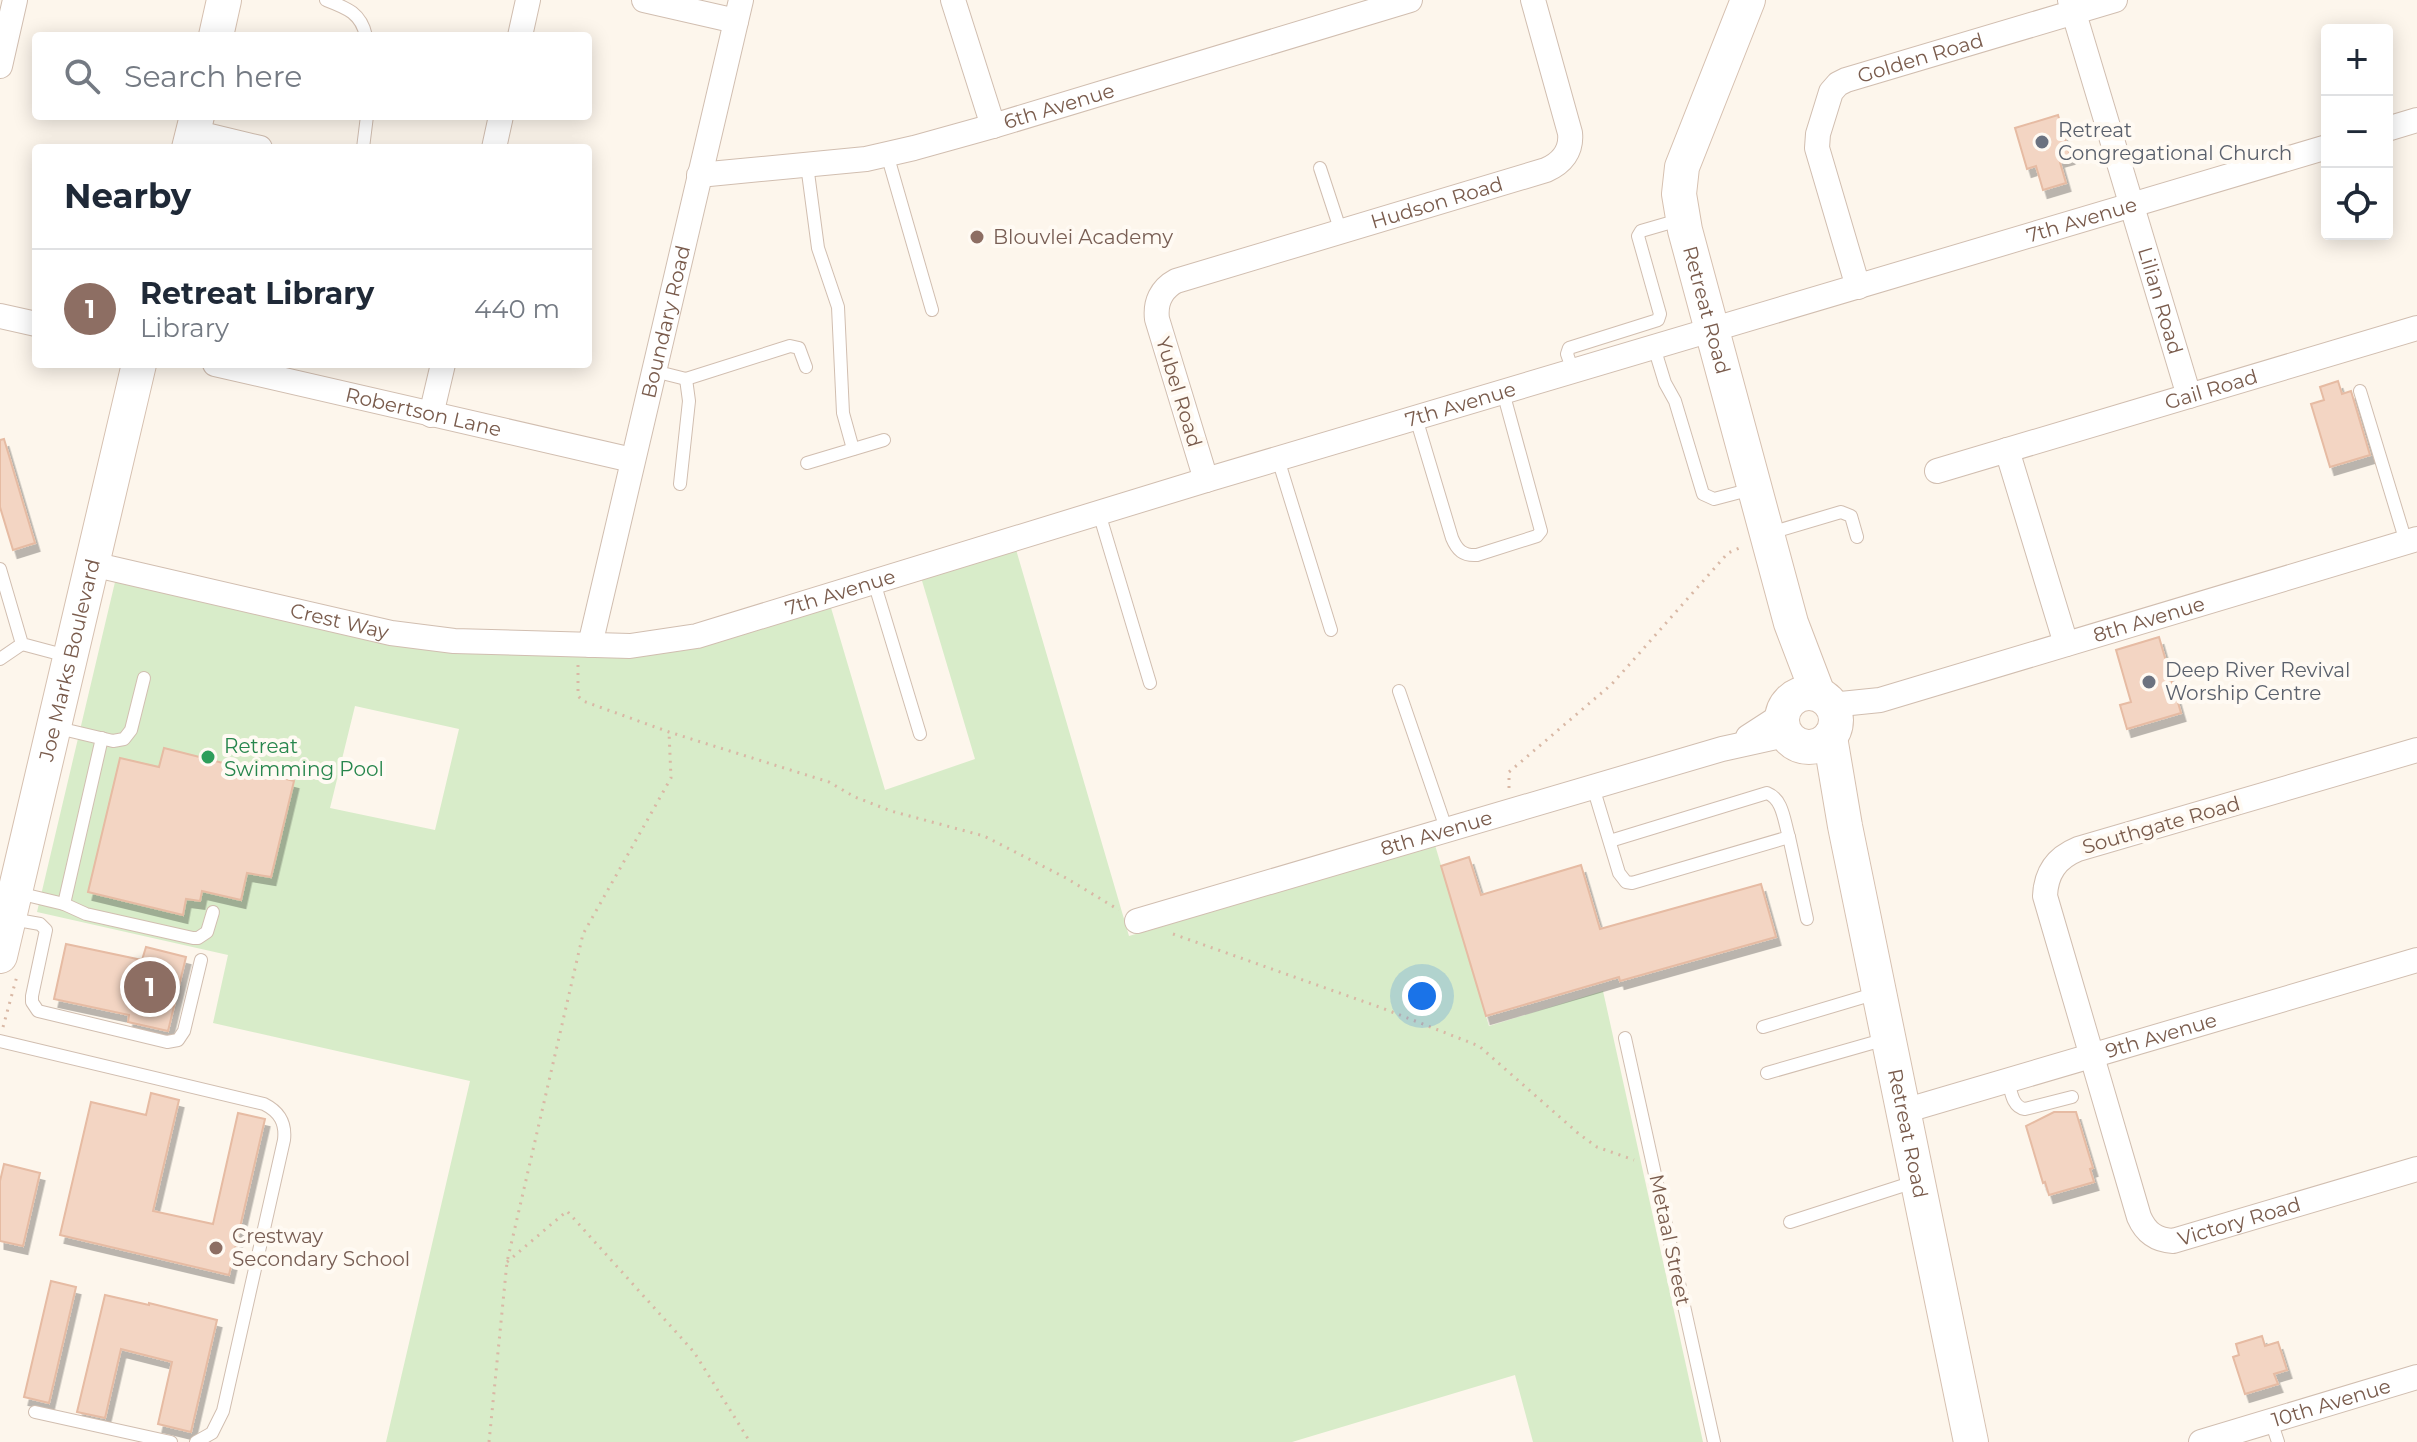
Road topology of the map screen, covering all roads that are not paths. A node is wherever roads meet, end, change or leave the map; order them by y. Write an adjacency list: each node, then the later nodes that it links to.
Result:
1 (15, 0): 16 (street)
2 (224, 0): 13 (main road)
3 (326, 0): 14 (lane)
4 (528, 0): 15 (street)
5 (644, 0): 12 (street)
6 (953, 0): 20 (street)
7 (1410, 0): 20 (street, 6th Avenue)
8 (1533, 0): 33 (street, Hudson Road)
9 (1748, 0): 32 (main road, Retreat Road)
10 (2115, 0): 11 (street, Golden Road)
11 (2072, 6): 31 (street, Lilian Road); 34 (street, Golden Road)
12 (739, 11): 30 (street, Boundary Road)
13 (217, 32)
14 (365, 32)
15 (521, 32)
16 (0, 66)
17 (366, 120): 24 (lane)
18 (500, 120): 25 (street)
19 (2417, 120): 21 (street)
20 (993, 126): 27 (street, 6th Avenue)
21 (2393, 127)
22 (193, 132): 23 (street)
23 (243, 144)
24 (364, 144)
25 (495, 144)
26 (2321, 149): 31 (street, 7th Avenue)
27 (887, 154): 28 (street, 6th Avenue); 36 (lane)
28 (807, 165): 30 (street, 6th Avenue); 55 (lane)
29 (1320, 168): 33 (lane)
30 (699, 175): 46 (street, Boundary Road)
31 (2131, 206): 34 (street, 7th Avenue); 51 (street, Lilian Road)
32 (1682, 219): 40 (main road, Retreat Road); 47 (lane)
33 (1341, 232): 35 (street, Hudson Road)
34 (1858, 287): 40 (street, 7th Avenue)
35 (1158, 303): 61 (street, Yubel Road)
36 (932, 310)
37 (0, 316): 38 (street)
38 (32, 323)
39 (2417, 328): 51 (street, Gail Road)
40 (1712, 330): 41 (street, 7th Avenue); 63 (main road, Retreat Road)
41 (1654, 347): 47 (street, 7th Avenue); 63 (lane)
42 (806, 367): 48 (lane)
43 (138, 368): 68 (main road, Joe Marks Boulevard)
44 (232, 368): 52 (street, Robertson Lane)
45 (442, 368): 52 (street)
46 (654, 371): 48 (lane); 58 (street, Boundary Road)
47 (1573, 371): 50 (street, 7th Avenue)
48 (686, 379): 62 (lane)
49 (2360, 391): 67 (lane)
50 (1503, 392): 53 (street, 7th Avenue); 53 (lane)
51 (2189, 396): 56 (street, Gail Road)
52 (431, 415): 58 (street, Robertson Lane)
53 (1416, 418): 57 (street, 7th Avenue)
54 (884, 440): 55 (lane)
55 (853, 449): 59 (lane)
56 (2007, 450): 60 (street, Gail Road); 74 (street)
57 (1278, 459): 61 (street, 7th Avenue); 72 (lane)
58 (632, 460): 75 (street, Boundary Road)
59 (807, 463)
60 (1937, 471)
61 (1206, 480): 64 (street, 7th Avenue)
62 (680, 484)
63 (1755, 488): 66 (main road, Retreat Road)
64 (1099, 513): 70 (street, 7th Avenue); 79 (lane)
65 (1857, 537): 66 (lane)
66 (1759, 539): 81 (main road, Retreat Road)
67 (2412, 541): 74 (street, 8th Avenue)
68 (92, 564): 75 (street, Crest Way); 76 (main road, Joe Marks Boulevard)
69 (0, 569): 71 (lane)
70 (874, 582): 75 (street, 7th Avenue); 83 (lane)
71 (6, 605): 73 (lane)
72 (1331, 630)
73 (22, 644): 76 (lane); 77 (lane)
74 (2066, 644): 81 (street, 8th Avenue)
75 (590, 645)
76 (70, 657): 82 (main road, Joe Marks Boulevard)
77 (0, 659)
78 (144, 678): 84 (lane)
79 (1150, 683)
80 (1399, 691): 87 (lane)
81 (1809, 719): 86 (street, 8th Avenue); 97 (main road, Retreat Road)
82 (53, 726): 84 (lane); 94 (main road, Joe Marks Boulevard)
83 (920, 734)
84 (102, 738): 90 (lane)
85 (2417, 750): 102 (street, Southgate Road)
86 (1593, 787): 87 (street, 8th Avenue); 89 (lane)
87 (1447, 831): 93 (street, 8th Avenue)
88 (1789, 837): 89 (lane); 89 (lane); 92 (lane)
89 (1610, 841)
90 (64, 904): 91 (lane); 94 (lane)
91 (213, 912)
92 (1807, 919)
93 (1137, 921)
94 (5, 933): 95 (lane)
95 (201, 960)
96 (2417, 960): 102 (street, 9th Avenue)
97 (1880, 992): 98 (lane); 100 (main road, Retreat Road)
98 (1763, 1027)
99 (1625, 1038): 115 (lane, Metaal Street)
100 (1889, 1038): 103 (lane); 106 (main road, Retreat Road)
101 (0, 1041): 114 (lane)
102 (2091, 1056): 104 (street, 9th Avenue); 107 (street, Victory Road)
103 (1767, 1073)
104 (2008, 1080): 105 (lane); 106 (street, 9th Avenue)
105 (2072, 1097)
106 (1904, 1111): 108 (main road, Retreat Road)
107 (2417, 1169)
108 (1917, 1181): 109 (lane); 116 (main road, Retreat Road)
109 (1790, 1222)
110 (2417, 1377): 112 (street, 10th Avenue)
111 (35, 1412): 113 (lane)
112 (2274, 1431): 117 (street, 10th Avenue)
113 (171, 1442)
114 (196, 1442)
115 (1714, 1442)
116 (1971, 1442)
117 (2201, 1442)

